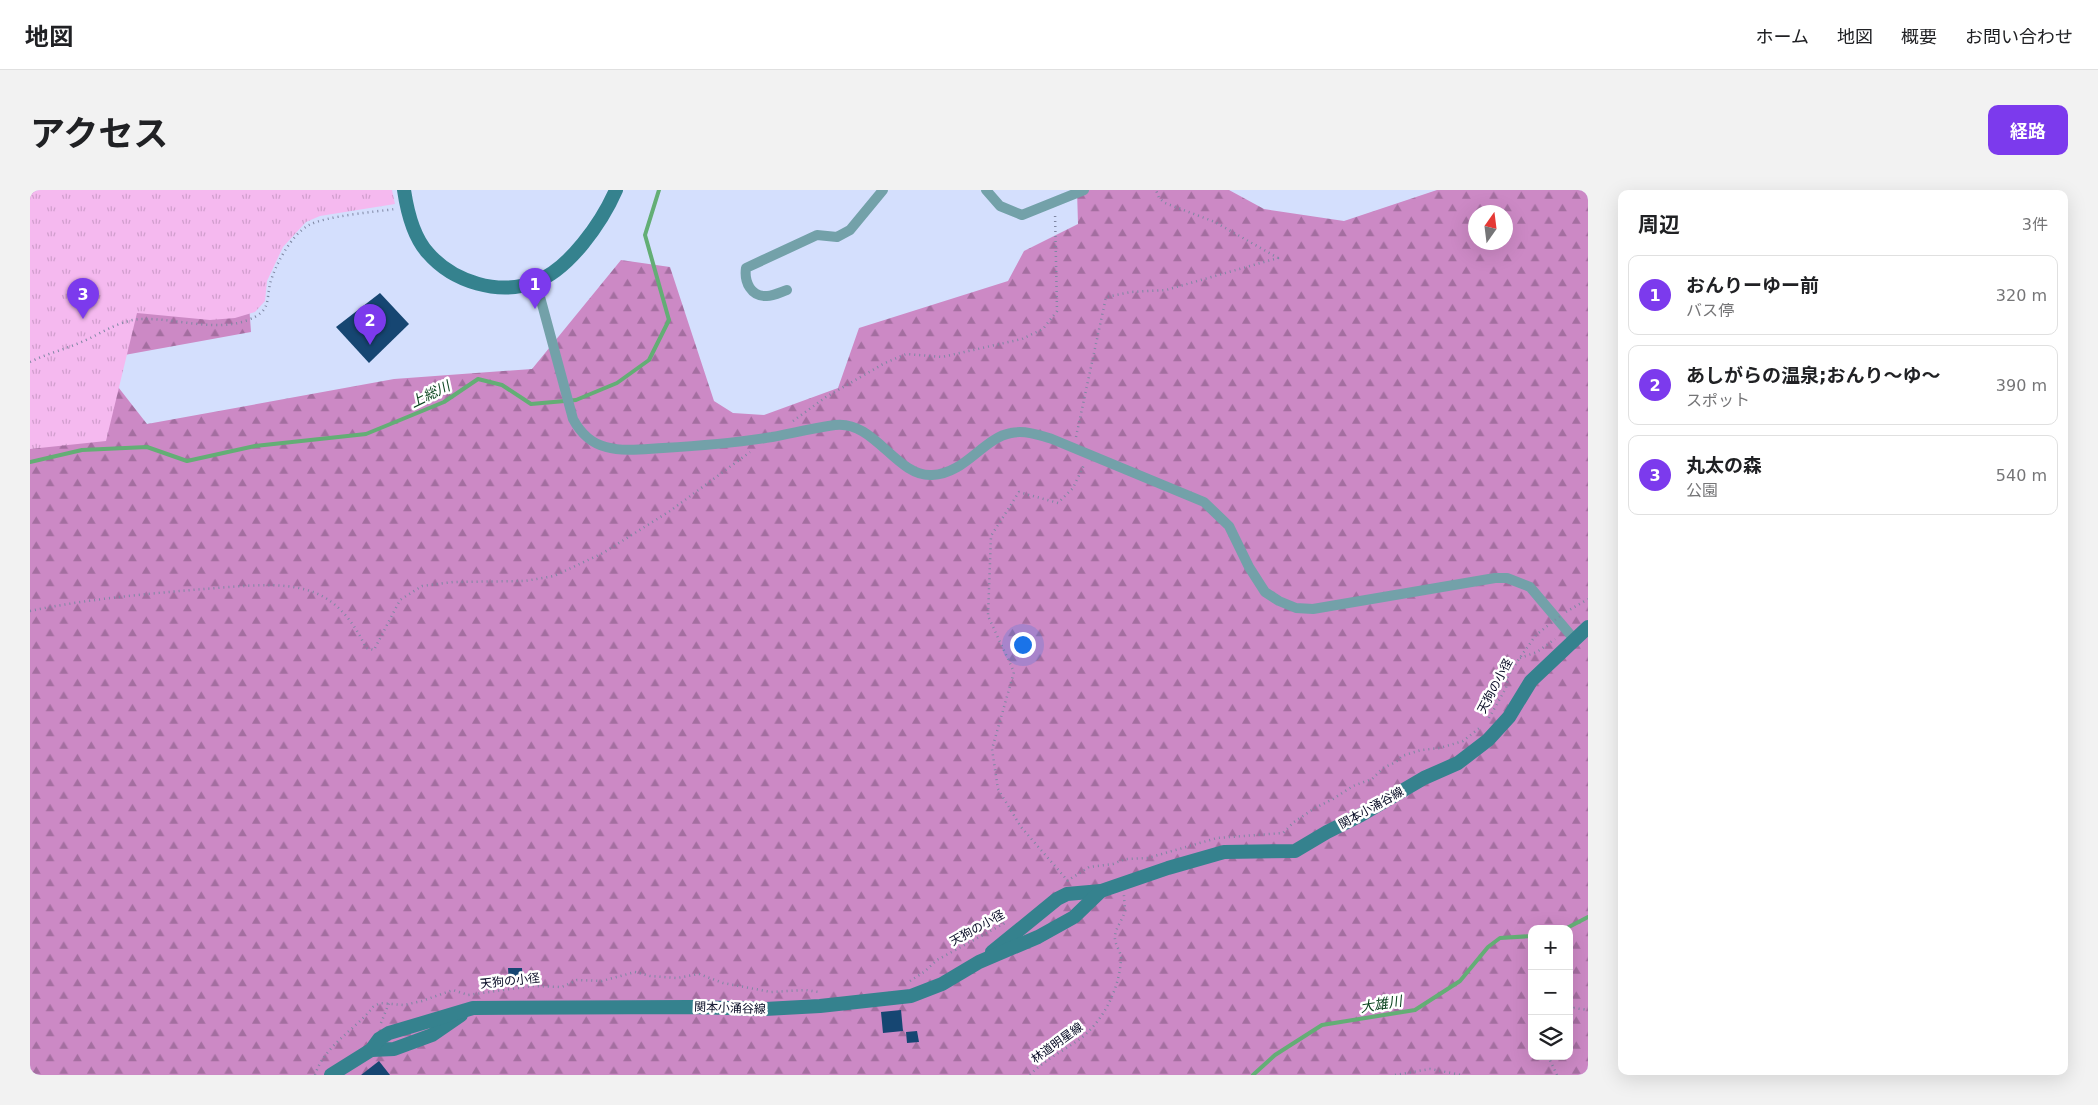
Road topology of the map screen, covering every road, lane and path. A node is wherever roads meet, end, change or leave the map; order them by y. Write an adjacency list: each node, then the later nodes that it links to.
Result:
1 (404, 190): 8 (main road)
2 (616, 190): 9 (main road)
3 (883, 190): 10 (street)
4 (986, 190): 7 (street)
5 (1084, 190): 7 (street)
6 (1156, 190): 13 (path)
7 (1055, 201): 12 (path)
8 (407, 207): 9 (main road); 11 (path)
9 (536, 282): 12 (street)
10 (787, 290)
11 (30, 362)
12 (771, 437): 13 (street); 16 (path)
13 (1074, 448): 14 (street)
14 (1089, 456): 19 (street); 21 (path)
15 (1588, 599): 20 (path, 天狗の小径, bridge)
16 (30, 611)
17 (1588, 627): 19 (main road, 関本小涌谷線)
18 (1555, 639): 20 (path)
19 (1574, 639): 22 (main road, 関本小涌谷線)
20 (1519, 659): 21 (path, 天狗の小径)
21 (1068, 881): 23 (path, 天狗の小径); 24 (path)
22 (1124, 884): 25 (main road, 関本小涌谷線); 37 (path, 林道明星線)
23 (1060, 885)
24 (1079, 892): 25 (main road, 関本小涌谷線); 27 (main road, 関本小涌谷線)
25 (1101, 892): 27 (main road, 関本小涌谷線)
26 (1008, 922): 28 (path, 天狗の小径)
27 (979, 962): 33 (main road, 関本小涌谷線)
28 (907, 983)
29 (826, 993): 34 (path, 天狗の小径)
30 (1573, 1008): 31 (path)
31 (1588, 1010)
32 (1550, 1060): 40 (path)
33 (354, 1062): 35 (main road, 関本小涌谷線); 36 (main road, 関本小涌谷線)
34 (315, 1075)
35 (331, 1075)
36 (346, 1075)
37 (1030, 1075)
38 (1395, 1075): 39 (path)
39 (1462, 1075)
40 (1558, 1075)

